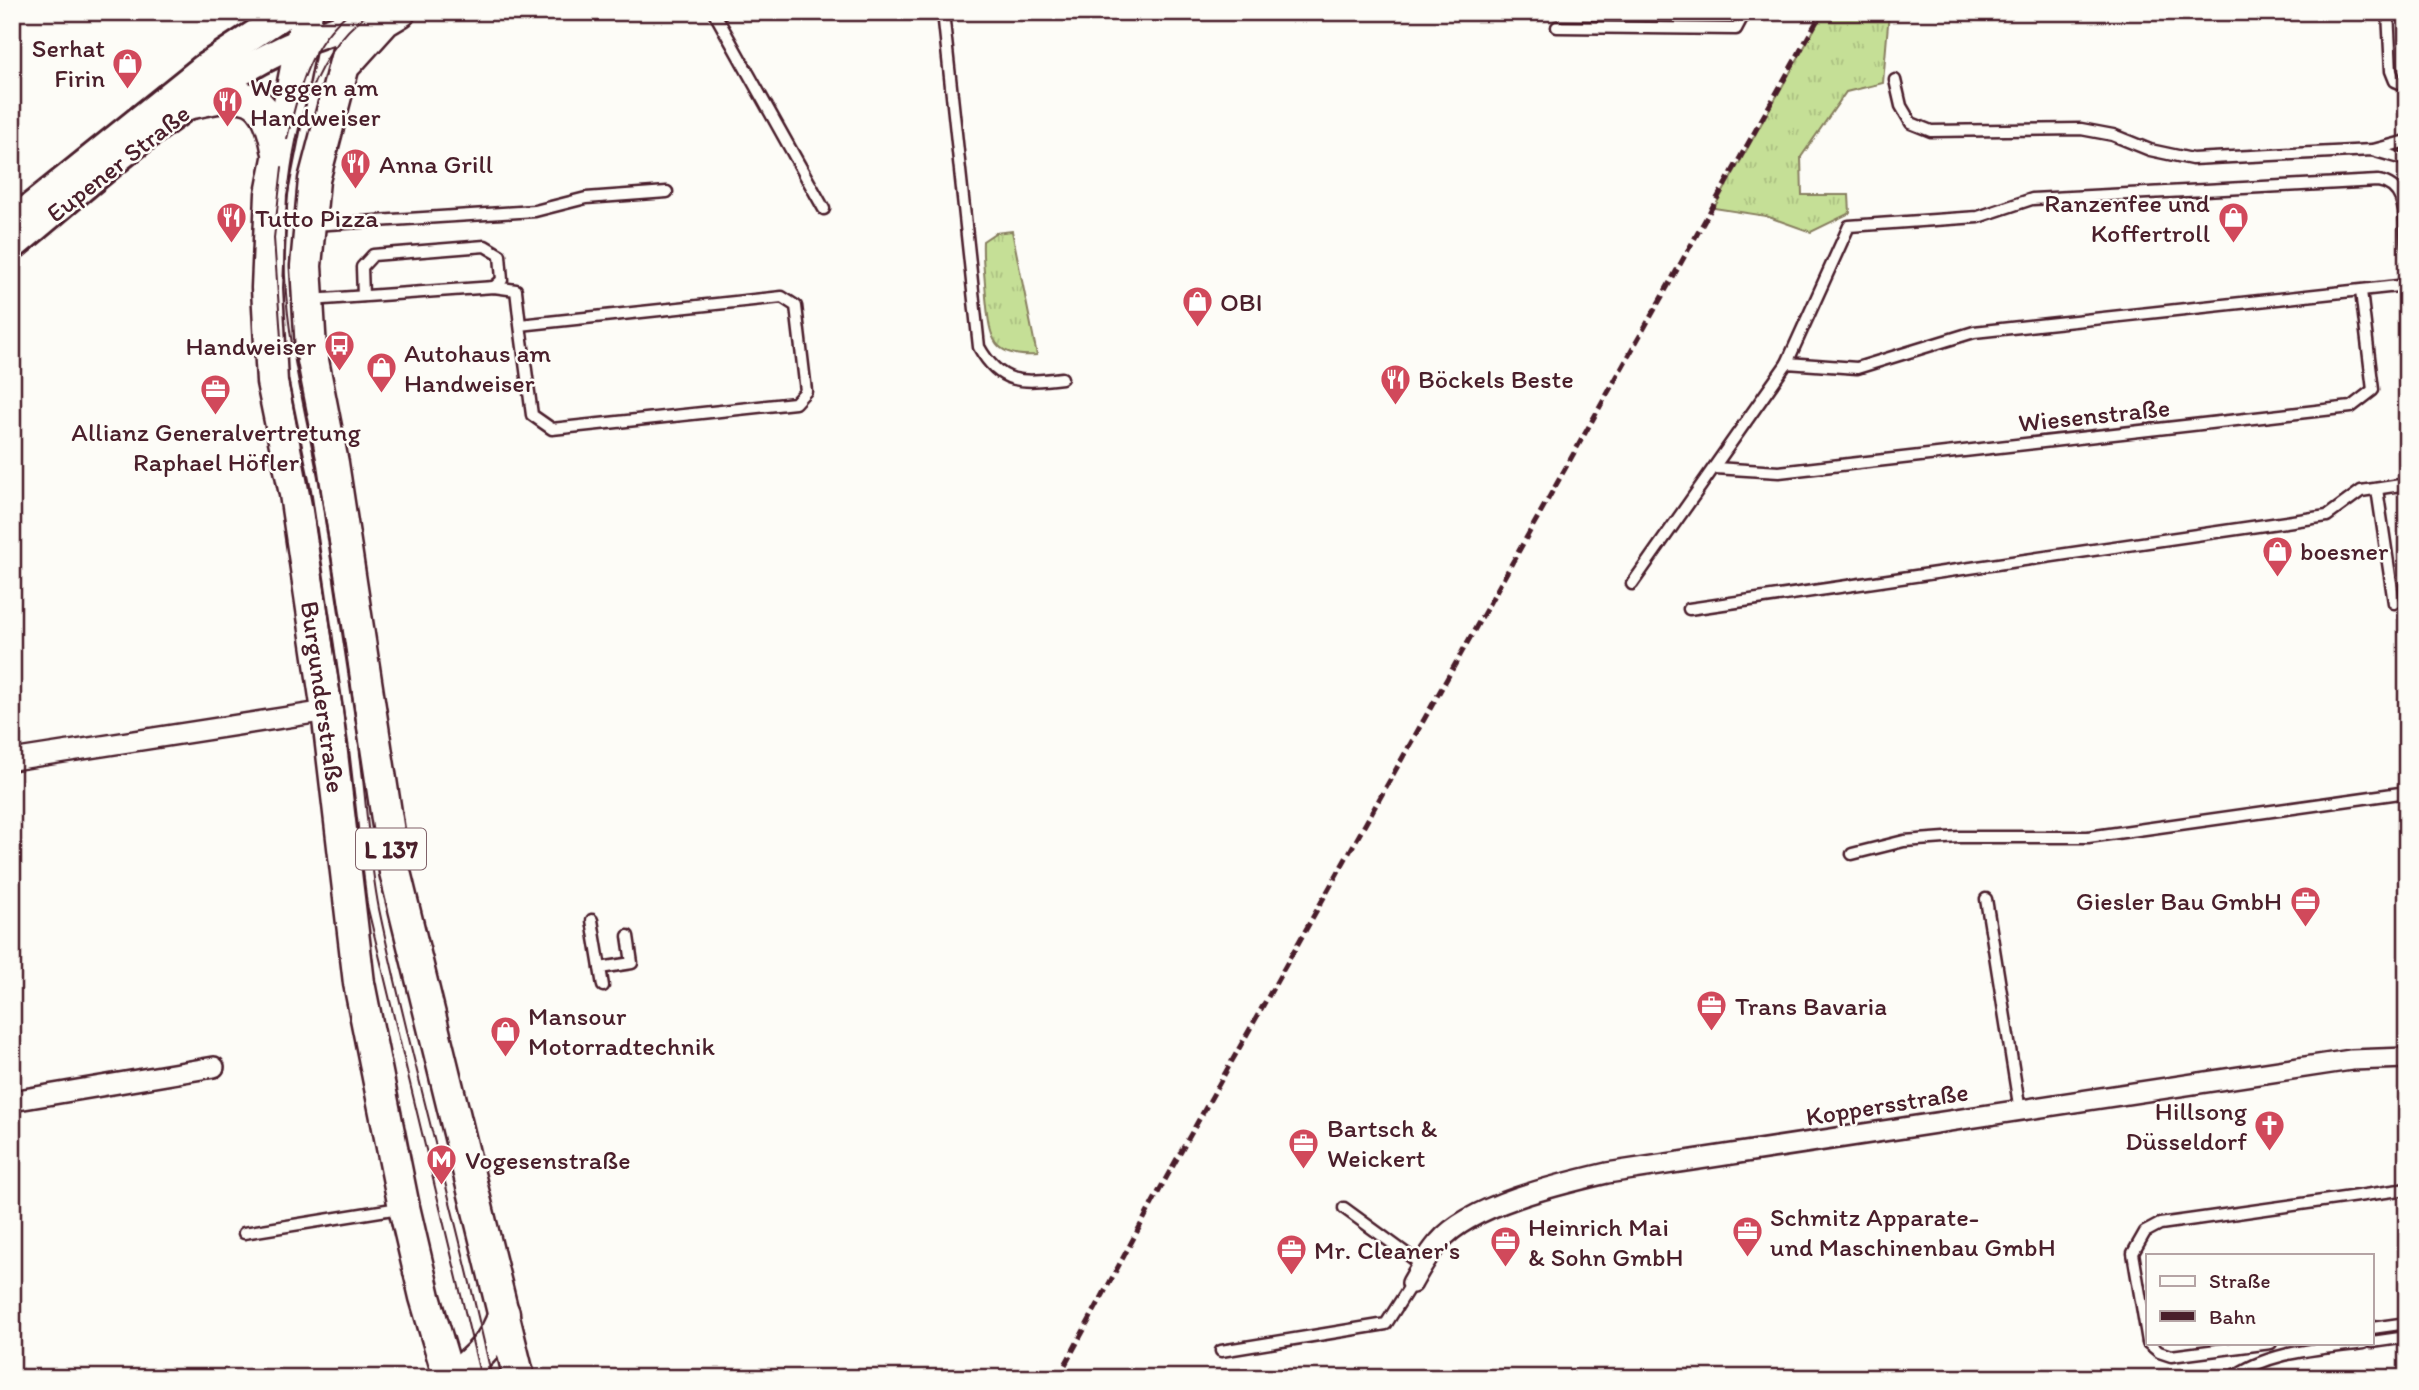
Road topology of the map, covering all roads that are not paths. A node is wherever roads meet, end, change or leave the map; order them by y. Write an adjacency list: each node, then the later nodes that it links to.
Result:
1 (288, 12): 23 (main road, Eupener Straße)
2 (306, 12): 11 (main road, Burgunderstraße / L 137)
3 (386, 12): 9 (main road, Eupener Straße)
4 (400, 12): 12 (main road)
5 (714, 12): 22 (lane)
6 (943, 12): 34 (lane)
7 (1745, 12): 10 (lane)
8 (2388, 12): 14 (lane)
9 (353, 17): 11 (main road, Eupener Straße); 12 (main road, Burgunderstraße / L 137)
10 (1557, 27)
11 (300, 42): 15 (main road, Eupener Straße); 18 (main road, Burgunderstraße / L 137)
12 (341, 71): 24 (main road, Burgunderstraße / L 137)
13 (1895, 80): 17 (lane)
14 (2407, 86)
15 (193, 103): 18 (main road, L 137); 26 (main road, Eupener Straße)
16 (2407, 141): 17 (lane)
17 (2372, 150): 19 (lane)
18 (277, 152): 41 (main road, Burgunderstraße / L 137)
19 (2407, 160)
20 (667, 192): 24 (lane)
21 (2404, 196): 25 (lane); 33 (lane)
22 (824, 209)
23 (12, 222)
24 (309, 225): 31 (main road, Burgunderstraße / L 137)
25 (2407, 246)
26 (12, 247)
27 (2407, 285): 29 (lane)
28 (494, 288): 30 (lane); 30 (lane); 32 (lane)
29 (2361, 291): 33 (lane); 35 (lane, Wiesenstraße)
30 (363, 296): 31 (lane)
31 (306, 301): 60 (main road, Burgunderstraße / L 137)
32 (520, 325): 32 (lane)
33 (1787, 363): 35 (lane)
34 (1062, 378)
35 (1715, 468): 38 (lane)
36 (2407, 484): 37 (lane)
37 (2377, 489): 39 (lane); 40 (lane)
38 (1632, 584)
39 (2394, 603)
40 (1689, 609)
41 (327, 711): 42 (street); 55 (main road, Burgunderstraße / L 137)
42 (12, 760)
43 (2407, 792): 44 (lane)
44 (1852, 854)
45 (1986, 899): 53 (lane)
46 (592, 920): 48 (lane)
47 (628, 936): 48 (lane)
48 (600, 968): 49 (lane)
49 (603, 986)
50 (2407, 1058): 53 (street, Koppersstraße)
51 (214, 1067): 52 (street)
52 (12, 1101)
53 (2020, 1111): 58 (street, Koppersstraße)
54 (2407, 1189): 63 (lane)
55 (404, 1207): 57 (lane); 70 (main road, Burgunderstraße / L 137)
56 (1344, 1208): 58 (lane)
57 (244, 1233)
58 (1422, 1265): 59 (street, Koppersstraße)
59 (1412, 1283): 69 (lane)
60 (504, 1313): 70 (main road); 71 (main road, L 137)
61 (2407, 1322): 62 (lane)
62 (2374, 1328)
63 (2146, 1330)
64 (2407, 1337): 65 (lane)
65 (2374, 1342)
66 (2150, 1344): 67 (lane)
67 (2263, 1344)
68 (2358, 1344): 72 (lane)
69 (1221, 1350)
70 (451, 1378)
71 (519, 1378)
72 (2232, 1378)

